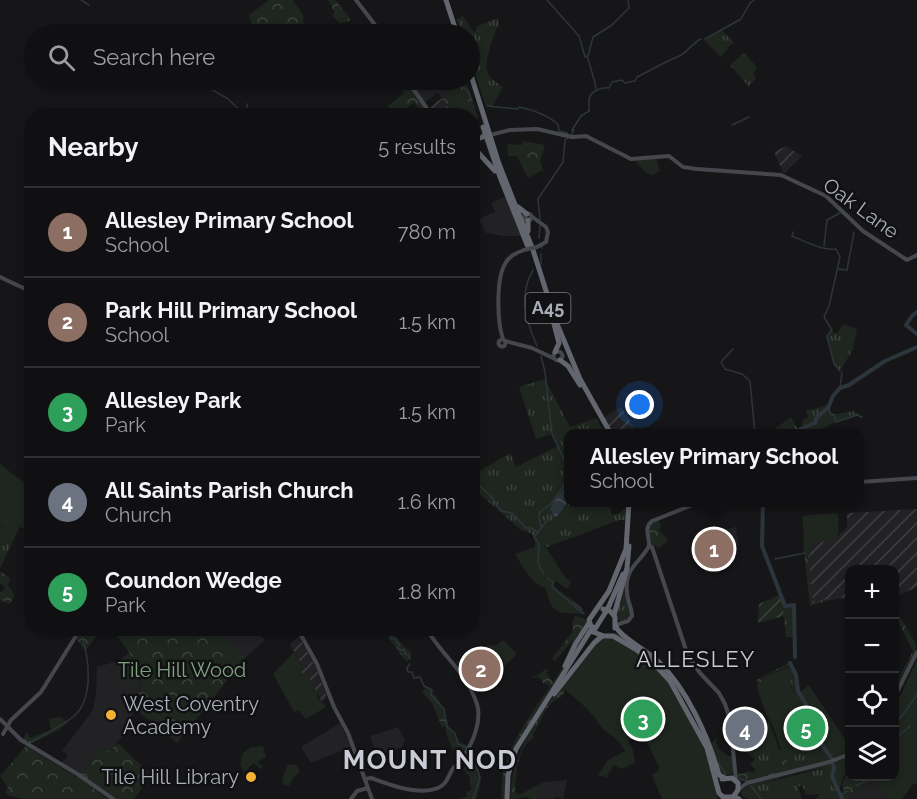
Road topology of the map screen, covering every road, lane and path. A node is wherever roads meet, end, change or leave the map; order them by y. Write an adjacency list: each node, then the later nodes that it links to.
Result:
1 (356, 0): 3 (street)
2 (445, 0): 4 (highway)
3 (374, 24)
4 (453, 24)
5 (414, 90): 8 (street)
6 (472, 90): 9 (highway, A45)
7 (476, 90): 11 (highway, A45)
8 (426, 108)
9 (479, 108)
10 (480, 110): 11 (highway, A45)
11 (490, 135): 12 (highway); 14 (highway, A45); 15 (highway, A45); 18 (street, Oak Lane)
12 (480, 138)
13 (480, 155): 14 (highway, A45)
14 (500, 177): 21 (highway, A45)
15 (506, 183): 16 (highway); 17 (highway, A45)
16 (530, 218): 17 (highway); 22 (street, bridge)
17 (530, 242): 25 (highway, A45)
18 (917, 255)
19 (0, 277): 20 (street)
20 (24, 288)
21 (552, 318): 22 (highway); 24 (highway, A45)
22 (553, 354): 23 (street); 23 (street)
23 (560, 360): 24 (highway)
24 (582, 390): 26 (highway, A45)
25 (606, 429)
26 (606, 429)
27 (917, 478): 28 (street)
28 (864, 482)
29 (631, 507): 32 (highway)
30 (688, 507): 31 (street)
31 (649, 547): 35 (street); 50 (street)
32 (627, 549): 33 (highway); 33 (highway, bridge); 34 (highway)
33 (602, 612): 34 (highway); 36 (highway)
34 (615, 617): 35 (highway)
35 (618, 624): 41 (highway); 51 (highway)
36 (592, 626): 37 (highway, bridge); 41 (highway); 43 (highway)
37 (590, 634): 43 (highway); 45 (highway)
38 (76, 636): 47 (street)
39 (301, 636): 52 (street)
40 (431, 636): 52 (street)
41 (605, 636): 45 (highway); 56 (highway)
42 (917, 652): 44 (street)
43 (560, 679): 63 (highway)
44 (899, 688)
45 (554, 694): 63 (highway)
46 (1, 720): 47 (street)
47 (10, 729): 48 (street); 60 (street)
48 (1, 735)
49 (845, 756): 54 (street)
50 (735, 771): 51 (street); 53 (street)
51 (727, 778): 53 (highway); 56 (highway)
52 (365, 779): 55 (street)
53 (737, 781): 54 (street); 57 (highway)
54 (747, 783): 57 (street)
55 (368, 788): 61 (street); 62 (street)
56 (717, 788): 58 (highway)
57 (739, 790): 59 (highway)
58 (720, 797): 59 (highway)
59 (733, 798)
60 (112, 799)
61 (351, 799)
62 (372, 799)
63 (508, 799)

